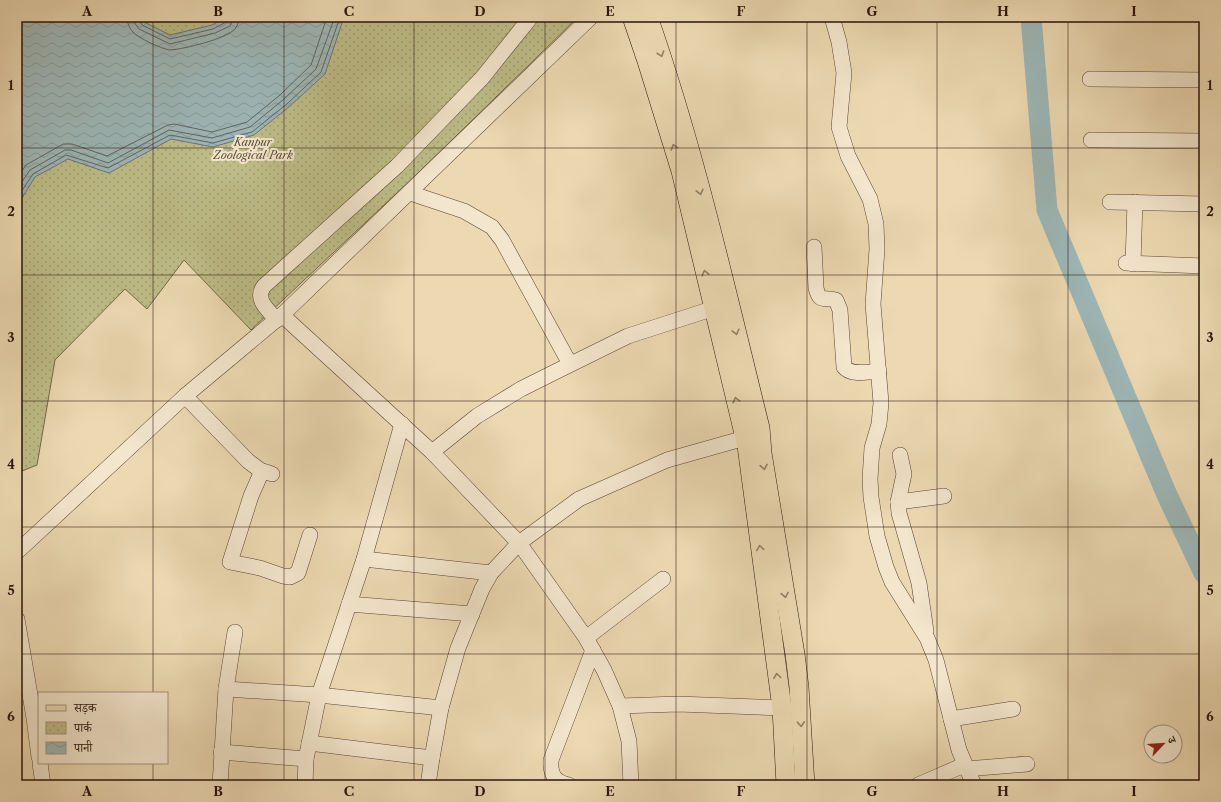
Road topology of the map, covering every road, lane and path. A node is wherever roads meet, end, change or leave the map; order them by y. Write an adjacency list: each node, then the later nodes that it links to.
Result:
1 (531, 17): 17 (street)
2 (591, 17): 10 (street)
3 (632, 17): 16 (main road, one-way to 3)
4 (648, 17): 16 (main road, one-way to 16)
5 (832, 17): 19 (street)
6 (1090, 79): 7 (street)
7 (1204, 80)
8 (1091, 140): 9 (street)
9 (1204, 141)
10 (410, 193): 17 (street); 18 (street)
11 (1110, 202): 12 (street)
12 (1135, 202): 13 (street); 15 (street)
13 (1204, 204)
14 (814, 247): 19 (street)
15 (1204, 266)
16 (721, 306): 18 (street); 22 (main road)
17 (280, 317): 20 (street); 21 (street)
18 (570, 364): 23 (street)
19 (878, 371): 37 (street)
20 (185, 396): 27 (street); 29 (street)
21 (402, 424): 23 (street); 30 (street)
22 (753, 437): 28 (street); 43 (main road, one-way to 22); 61 (main road, one-way to 61)
23 (432, 452): 28 (street)
24 (900, 455): 26 (street)
25 (944, 496): 26 (street)
26 (898, 502): 37 (street)
27 (310, 535)
28 (519, 543): 31 (street); 38 (street)
29 (17, 552)
30 (364, 559): 31 (street); 33 (street)
31 (491, 573): 34 (street)
32 (663, 579): 38 (street)
33 (349, 604): 34 (street); 40 (street)
34 (472, 614): 42 (street)
35 (17, 619): 47 (street)
36 (236, 632): 39 (street)
37 (927, 638): 45 (street)
38 (590, 644): 41 (street); 58 (street)
39 (226, 689): 40 (street); 48 (street)
40 (319, 695): 42 (street); 46 (street)
41 (620, 706): 43 (street); 59 (street)
42 (441, 708): 49 (street)
43 (782, 708): 60 (main road)
44 (1013, 709): 45 (street)
45 (951, 719): 53 (street)
46 (309, 743): 49 (street); 50 (street)
47 (38, 749)
48 (221, 752): 50 (street); 55 (street)
49 (432, 758): 57 (street)
50 (306, 759): 56 (street)
51 (40, 764): 54 (street)
52 (1027, 764): 53 (street)
53 (965, 767): 62 (street); 63 (street)
54 (43, 785)
55 (220, 785)
56 (305, 785)
57 (428, 785)
58 (569, 785)
59 (631, 785)
60 (786, 785)
61 (805, 785)
62 (918, 785)
63 (974, 785)

